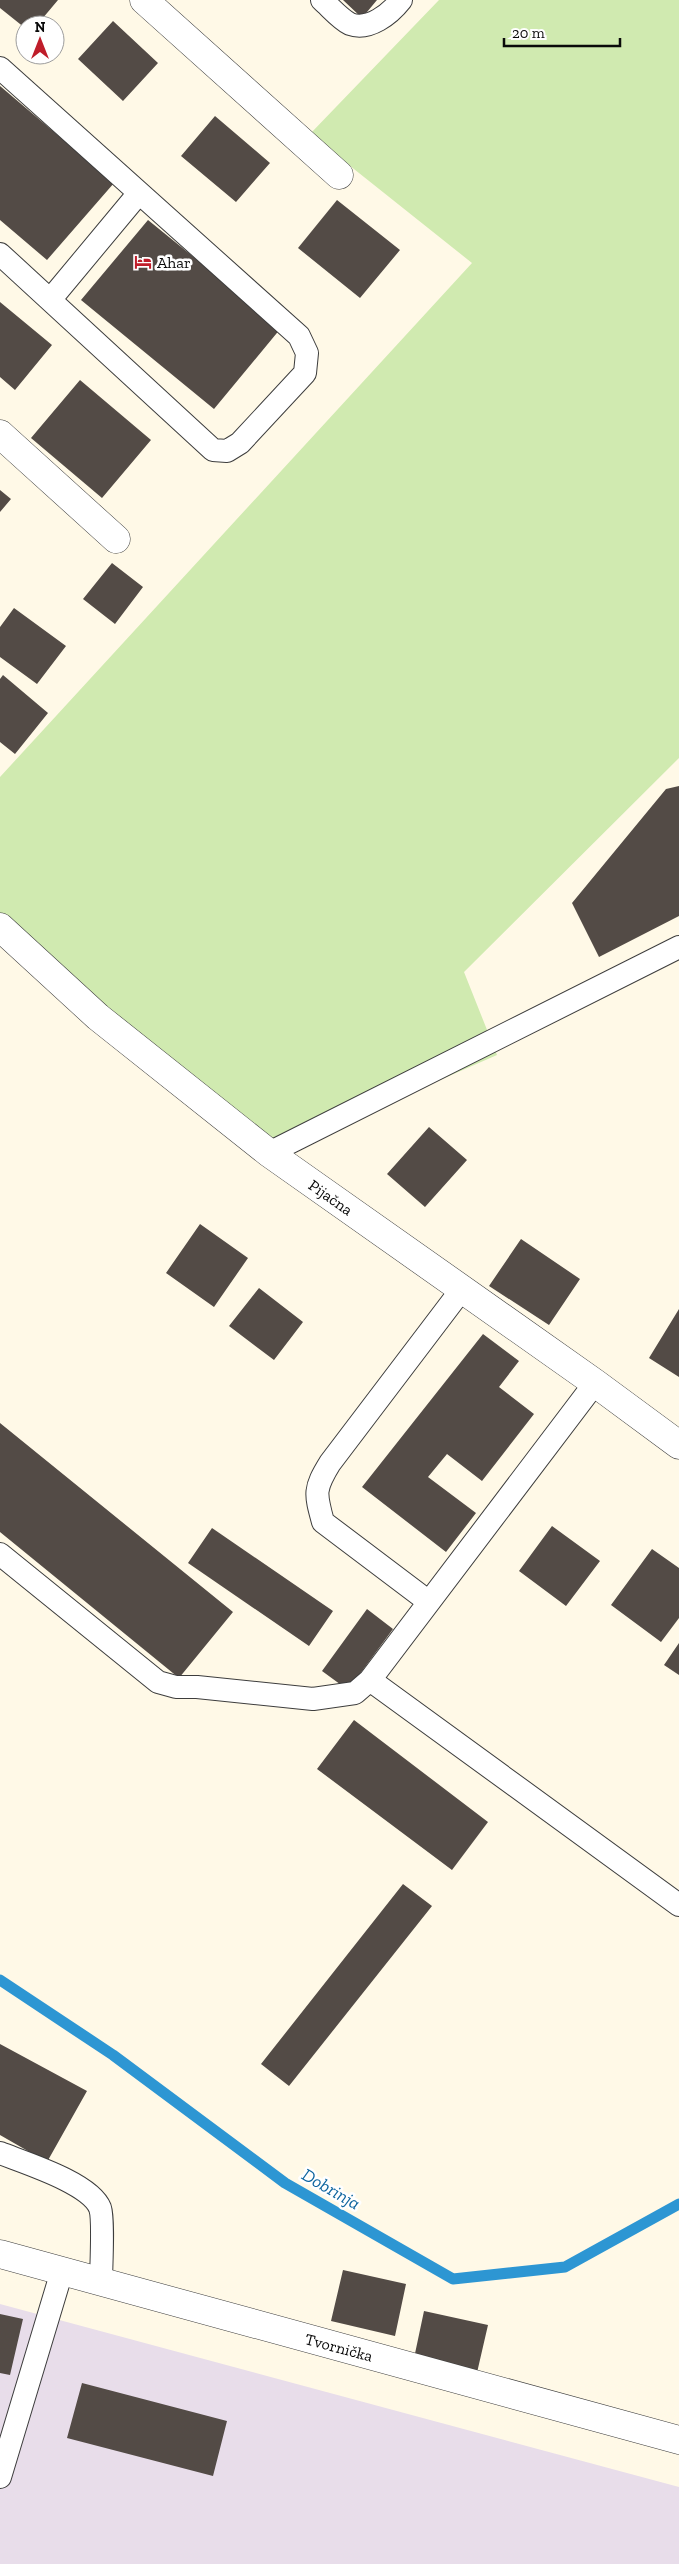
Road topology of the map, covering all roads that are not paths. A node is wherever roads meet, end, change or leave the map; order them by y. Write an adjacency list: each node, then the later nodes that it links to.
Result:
1 (144, 0): 5 (street)
2 (322, 0): 3 (lane)
3 (401, 0)
4 (0, 68): 6 (lane)
5 (339, 175)
6 (139, 193): 8 (lane); 8 (lane)
7 (0, 254): 8 (lane)
8 (50, 300)
9 (0, 434): 10 (street)
10 (116, 539)
11 (0, 927): 13 (street, Pijačna)
12 (679, 946): 13 (lane)
13 (269, 1153): 14 (street, Pijačna)
14 (462, 1289): 15 (street, Pijačna); 18 (lane)
15 (595, 1383): 16 (street, Pijačna); 18 (lane)
16 (679, 1445)
17 (0, 1554): 19 (lane)
18 (429, 1602): 19 (lane)
19 (370, 1680): 20 (lane)
20 (679, 1905)
21 (0, 2152): 24 (lane)
22 (0, 2254): 23 (street, Tvornička)
23 (62, 2271): 24 (street, Tvornička); 26 (lane)
24 (101, 2282): 25 (street, Tvornička)
25 (679, 2440)
26 (0, 2477)

